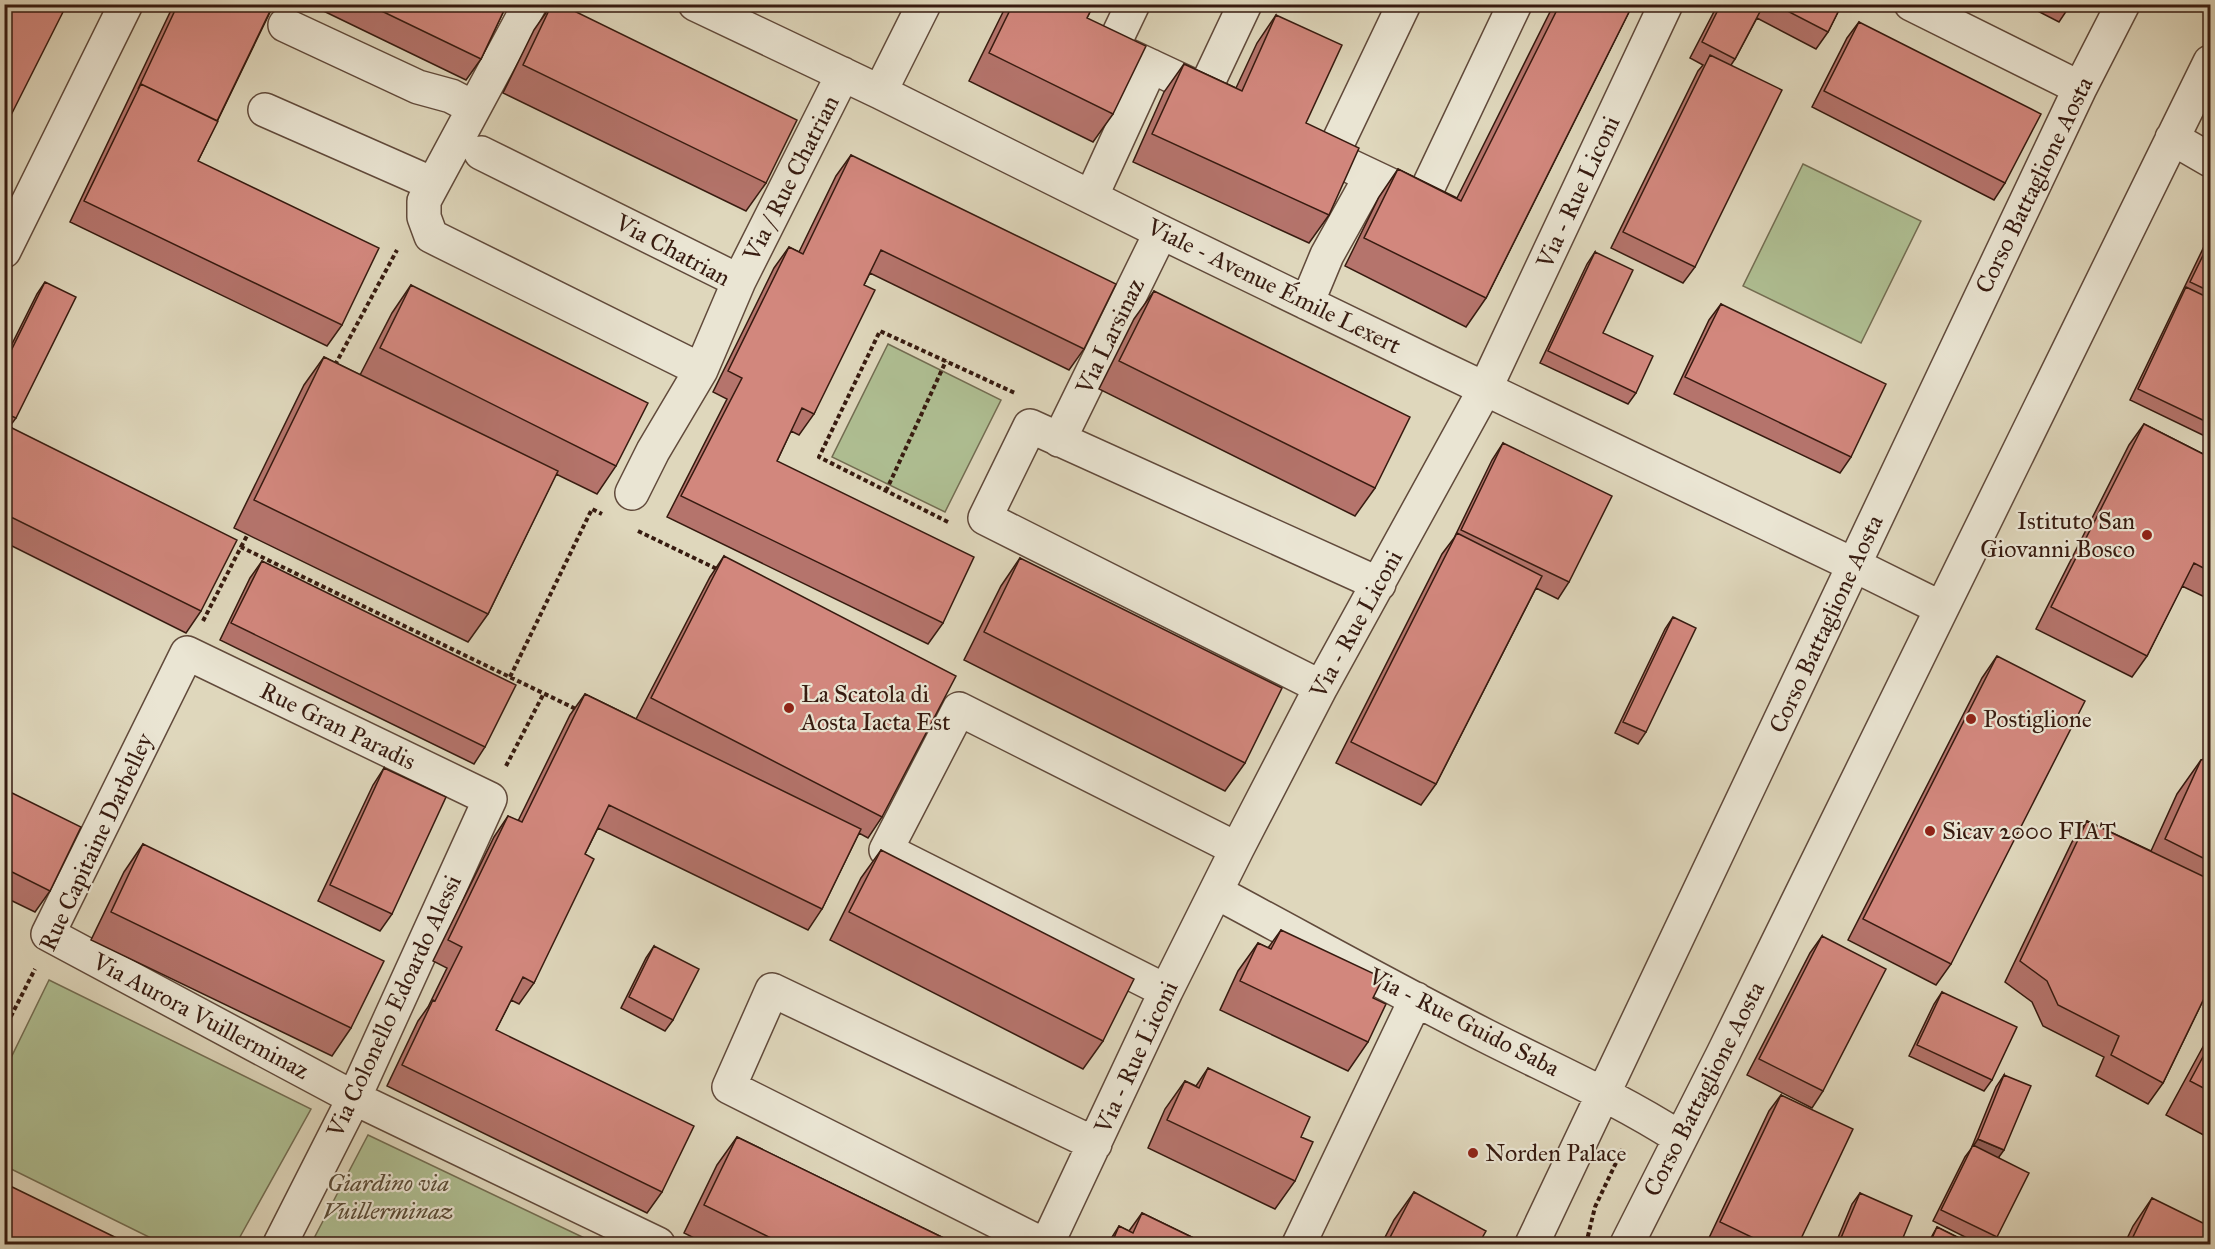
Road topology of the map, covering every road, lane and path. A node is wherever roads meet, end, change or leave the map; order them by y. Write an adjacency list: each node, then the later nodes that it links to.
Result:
1 (126, 4): 27 (street)
2 (530, 4): 18 (street)
3 (695, 4): 15 (street, Viale - Avenue Émile Lexert)
4 (924, 4): 17 (street)
5 (1133, 4): 14 (street)
6 (1245, 4): 14 (street)
7 (1404, 4): 23 (street)
8 (1515, 4): 23 (street)
9 (1666, 4): 33 (street, Via - Rue Liconi)
10 (1911, 4): 16 (street)
11 (2122, 4): 16 (street, Corso Battaglione Aosta)
12 (285, 25): 18 (street)
13 (2211, 62): 20 (street, Corso Battaglione Aosta)
14 (1151, 66): 25 (street)
15 (843, 75): 17 (street, Viale - Avenue Émile Lexert); 28 (street, Via / Rue Chatrian)
16 (2080, 88): 42 (street, Corso Battaglione Aosta)
17 (880, 92): 25 (street, Viale - Avenue Émile Lexert)
18 (474, 108): 24 (street)
19 (265, 110): 24 (street)
20 (2172, 138): 22 (street); 45 (street, Corso Battaglione Aosta)
21 (481, 153): 28 (street, Via Chatrian)
22 (2211, 160)
23 (1371, 176): 29 (street)
24 (429, 193): 31 (street); 32 (path)
25 (1091, 197): 26 (street, Viale - Avenue Émile Lexert)
26 (1161, 232): 29 (street, Viale - Avenue Émile Lexert); 34 (street, Via Larsinaz)
27 (4, 251)
28 (739, 281): 31 (street, Via Chatrian)
29 (1307, 303): 33 (street, Viale - Avenue Émile Lexert)
30 (946, 361): 34 (path); 35 (path); 35 (path)
31 (701, 370): 36 (street, Via Chatrian)
32 (331, 372)
33 (1485, 389): 42 (street, Viale - Avenue Émile Lexert); 44 (street, Via - Rue Liconi)
34 (1065, 429): 44 (street); 48 (street)
35 (886, 491): 38 (path)
36 (632, 493)
37 (605, 515): 47 (path)
38 (949, 523)
39 (252, 526): 41 (path)
40 (637, 531): 43 (path)
41 (241, 547): 46 (path); 47 (path)
42 (1854, 565): 45 (street, Viale - Avenue Émile Lexert); 58 (street, Corso Battaglione Aosta)
43 (721, 571)
44 (1379, 584): 48 (street, Via - Rue Liconi)
45 (1941, 608): 60 (street, Corso Battaglione Aosta)
46 (187, 653): 51 (street, Rue Gran Paradis); 54 (street, Rue Capitaine Darbelley)
47 (510, 676): 49 (path)
48 (1321, 687): 52 (street, Via - Rue Liconi)
49 (544, 693): 50 (path); 51 (path)
50 (586, 713)
51 (490, 799): 59 (street, Via Colonello Edoardo Alessi)
52 (1237, 849): 53 (street, Via - Rue Liconi); 55 (street)
53 (1216, 892): 55 (street, Via - Rue Liconi); 56 (street, Via - Rue Guido Saba)
54 (48, 934): 57 (path, Rue Capitaine Darbelley); 59 (street, Via Aurora Vuillerminaz)
55 (1166, 991): 61 (street, Via - Rue Liconi)
56 (1416, 999): 58 (street, Via - Rue Guido Saba); 68 (street)
57 (4, 1030)
58 (1605, 1093): 60 (street, Via - Rue Guido Saba); 69 (street, Corso Battaglione Aosta)
59 (354, 1098): 64 (street, Via Colonello Edoardo Alessi); 65 (street, Via Aurora Vuillerminaz)
60 (1680, 1138): 63 (street, Corso Battaglione Aosta)
61 (1095, 1144): 66 (street); 67 (street, Via - Rue Liconi)
62 (1617, 1160): 70 (path)
63 (1628, 1244)
64 (280, 1245)
65 (658, 1245)
66 (1042, 1245)
67 (1047, 1245)
68 (1299, 1245)
69 (1532, 1245)
70 (1586, 1245)

